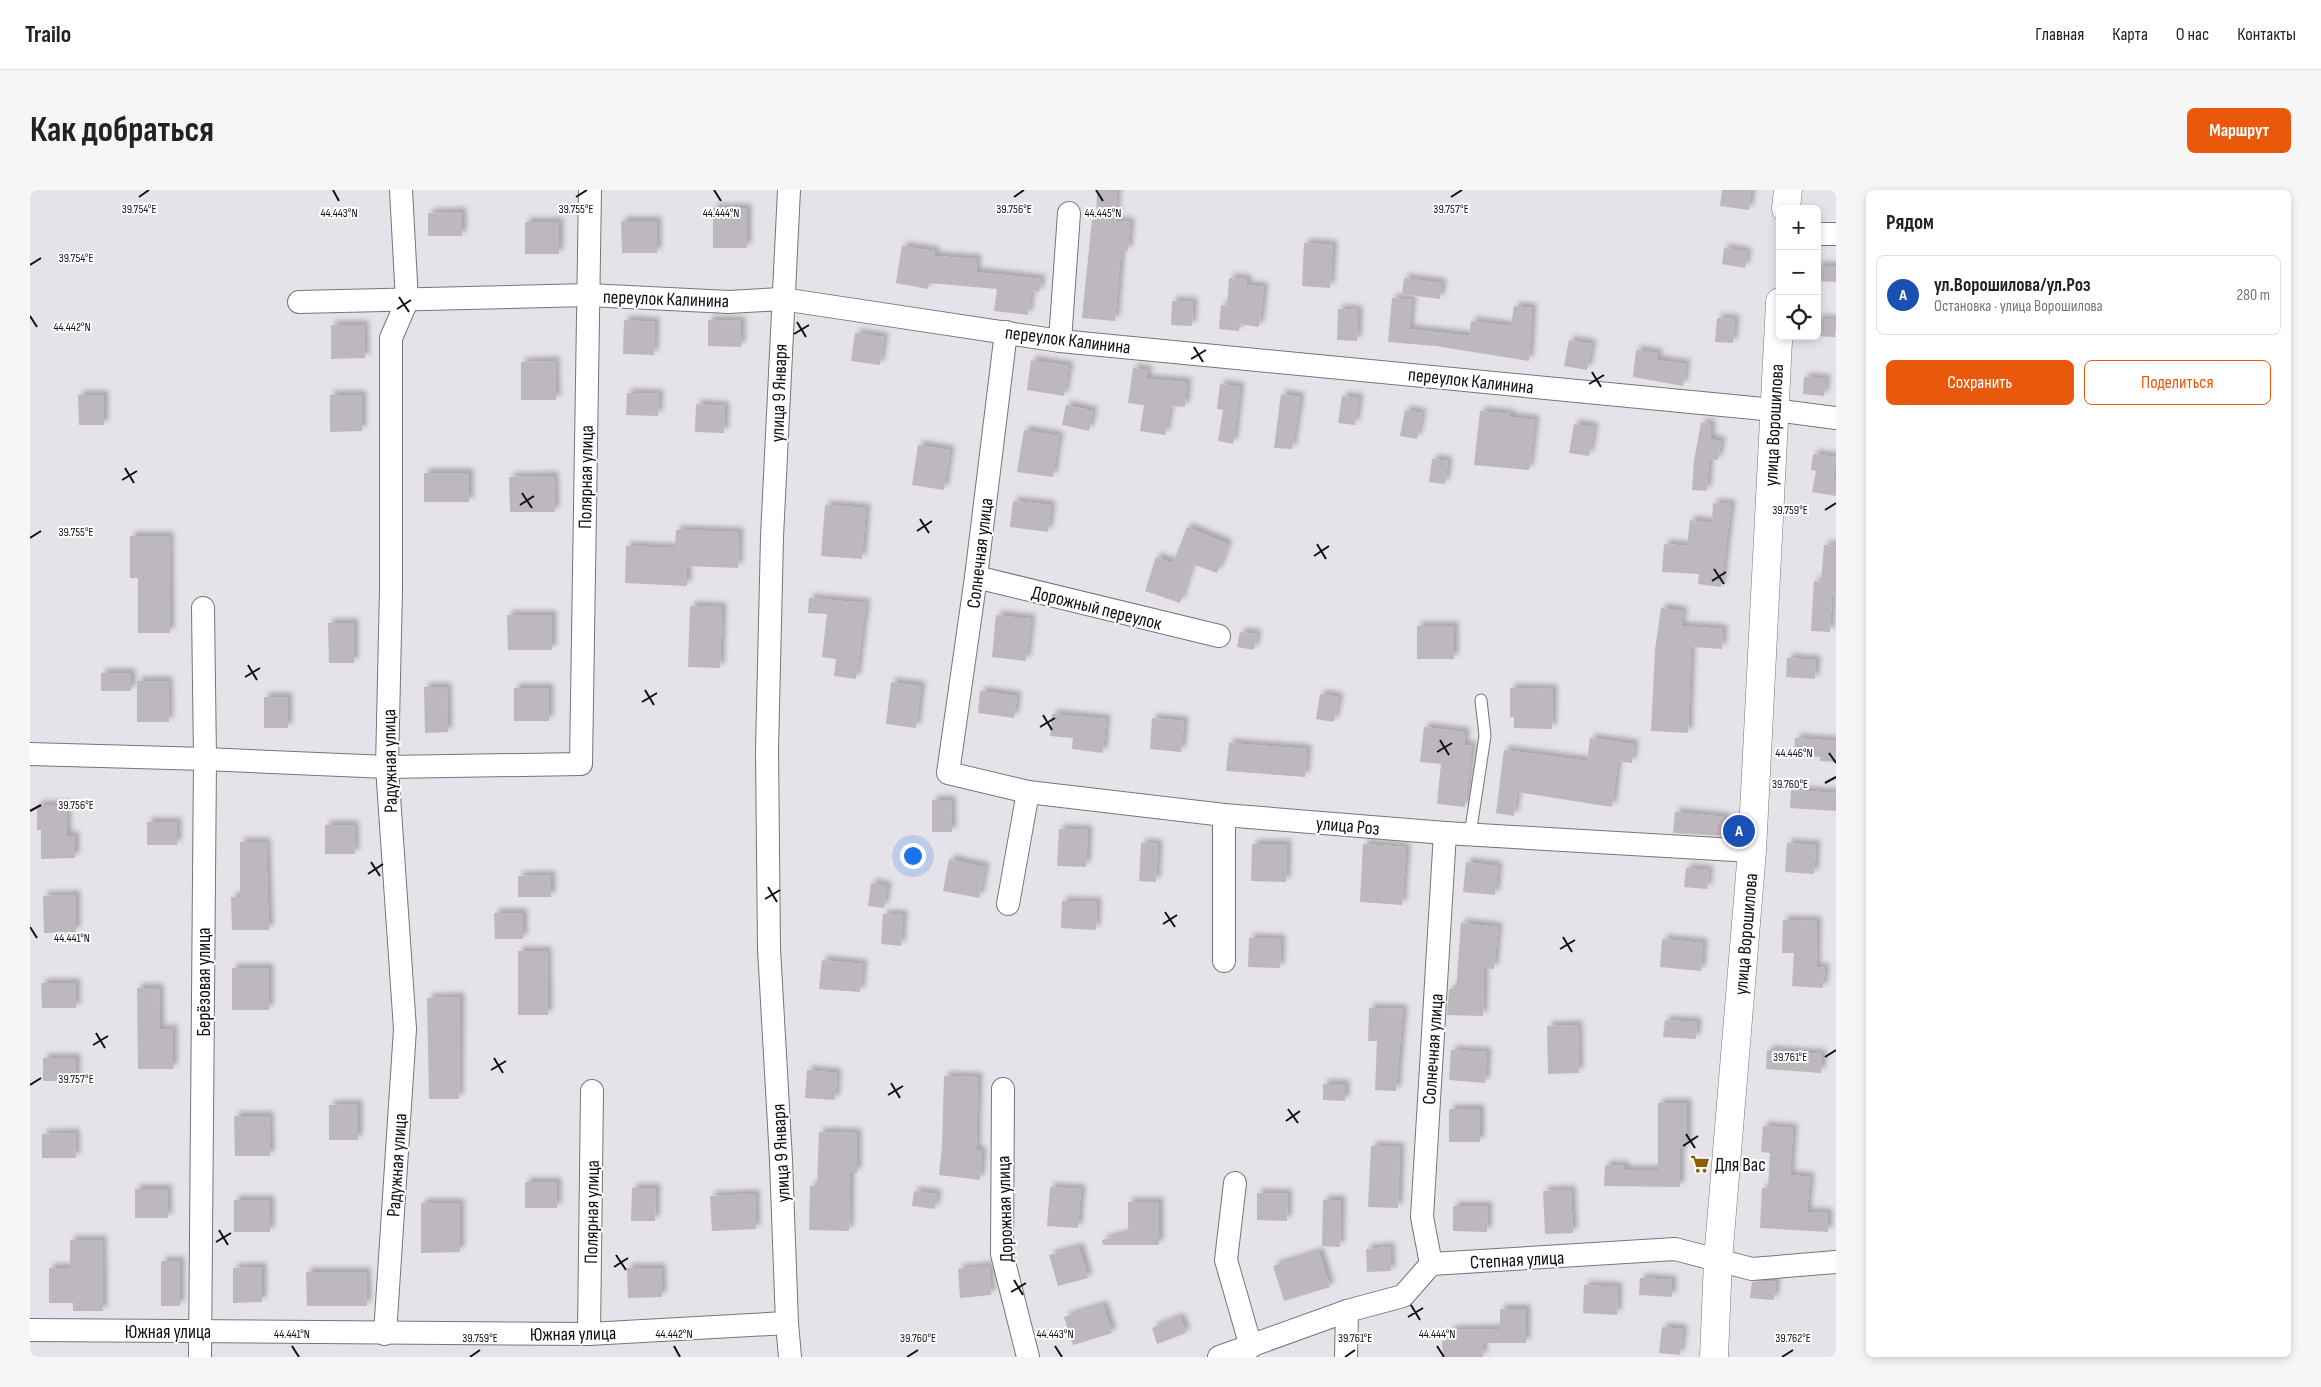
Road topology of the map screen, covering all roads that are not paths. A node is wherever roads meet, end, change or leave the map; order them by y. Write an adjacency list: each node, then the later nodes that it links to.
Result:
1 (401, 190): 11 (street, Радужная улица)
2 (590, 190): 9 (street, Полярная улица)
3 (789, 190): 10 (street, улица 9 Января)
4 (1788, 190): 5 (main road)
5 (1786, 205)
6 (1069, 214): 15 (street)
7 (1821, 234): 8 (street)
8 (1836, 234)
9 (588, 296): 10 (street, переулок Калинина); 11 (street, переулок Калинина); 24 (street, Полярная улица)
10 (782, 299): 13 (street, переулок Калинина); 40 (street, улица 9 Января)
11 (407, 301): 12 (street, переулок Калинина); 24 (street, Радужная улица)
12 (298, 302)
13 (1006, 332): 15 (street, переулок Калинина); 18 (street, Солнечная улица)
14 (1778, 340): 16 (main road, улица Ворошилова)
15 (1060, 341): 16 (street, переулок Калинина)
16 (1774, 410): 17 (street, переулок Калинина); 30 (main road, улица Ворошилова)
17 (1836, 418)
18 (976, 577): 20 (street, Дорожный переулок); 25 (street, Солнечная улица)
19 (203, 608): 23 (street, Берёзовая улица)
20 (1219, 636)
21 (1481, 700): 29 (lane)
22 (30, 754): 23 (street)
23 (205, 758): 24 (street); 42 (street, Берёзовая улица)
24 (387, 767): 43 (street, Радужная улица)
25 (948, 773): 26 (street, улица Роз)
26 (1028, 792): 27 (street, улица Роз); 31 (street)
27 (1224, 815): 28 (street, улица Роз); 32 (street)
28 (1445, 833): 29 (street, улица Роз); 38 (street, Солнечная улица)
29 (1470, 834): 30 (street, улица Роз)
30 (1752, 851): 36 (main road, улица Ворошилова)
31 (1008, 904)
32 (1224, 961)
33 (1003, 1089): 48 (street, Дорожная улица)
34 (592, 1091): 44 (street, Полярная улица)
35 (1235, 1183): 45 (street)
36 (1718, 1260): 37 (street, Степная улица); 38 (street, Степная улица); 51 (main road, улица Ворошилова)
37 (1836, 1262)
38 (1431, 1264): 39 (street)
39 (1346, 1311): 45 (street); 50 (street)
40 (787, 1323): 44 (street, Южная улица); 47 (street, улица 9 Января)
41 (30, 1330): 42 (street, Южная улица)
42 (200, 1330): 43 (street, Южная улица); 46 (street, Берёзовая улица)
43 (385, 1334): 44 (street, Южная улица)
44 (589, 1334)
45 (1251, 1347): 49 (street)
46 (200, 1357)
47 (790, 1357)
48 (1028, 1357)
49 (1220, 1357)
50 (1346, 1357)
51 (1714, 1357)

